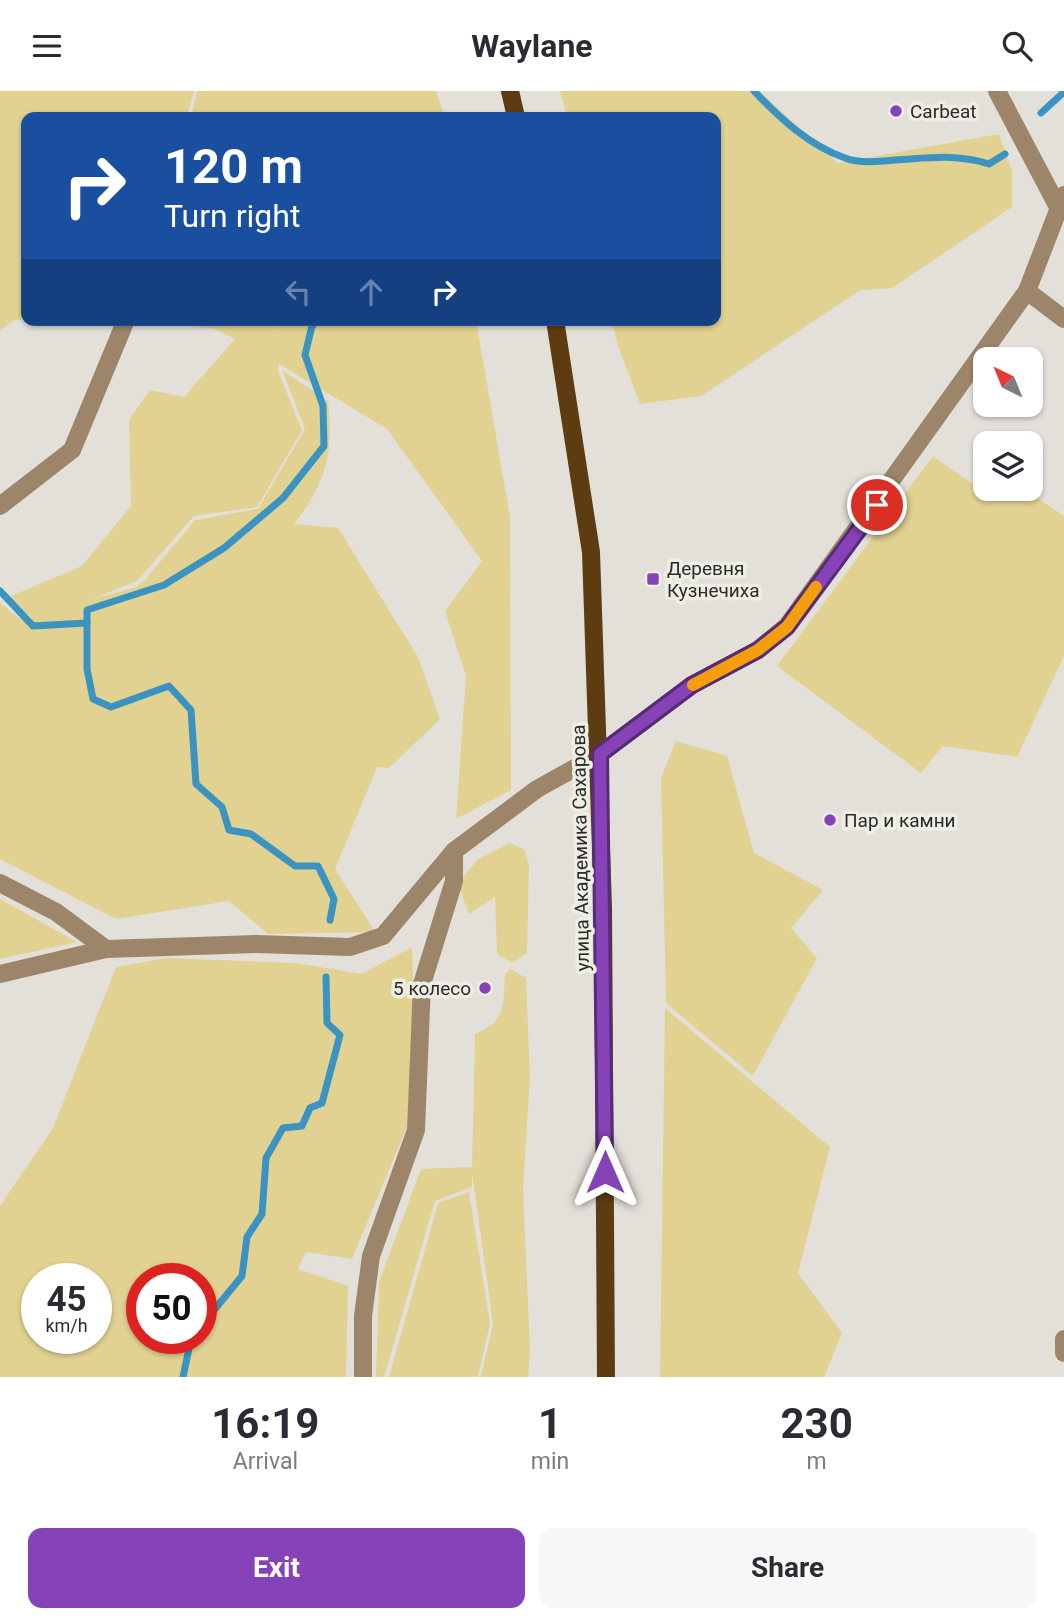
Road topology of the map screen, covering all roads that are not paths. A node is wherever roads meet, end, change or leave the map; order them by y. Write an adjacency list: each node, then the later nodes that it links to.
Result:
1 (510, 91): 3 (main road)
2 (997, 91): 4 (street)
3 (515, 112)
4 (1061, 201): 5 (street)
5 (1027, 291): 6 (street); 10 (street)
6 (1064, 319)
7 (124, 326): 9 (street)
8 (556, 326): 10 (main road, улица Академика Сахарова)
9 (2, 499)
10 (600, 754): 11 (street); 18 (main road, улица Академика Сахарова)
11 (454, 852): 13 (street); 17 (street)
12 (0, 883): 13 (street)
13 (106, 949): 14 (street)
14 (0, 974)
15 (1064, 1339): 16 (street)
16 (1064, 1353)
17 (363, 1377)
18 (606, 1377)

